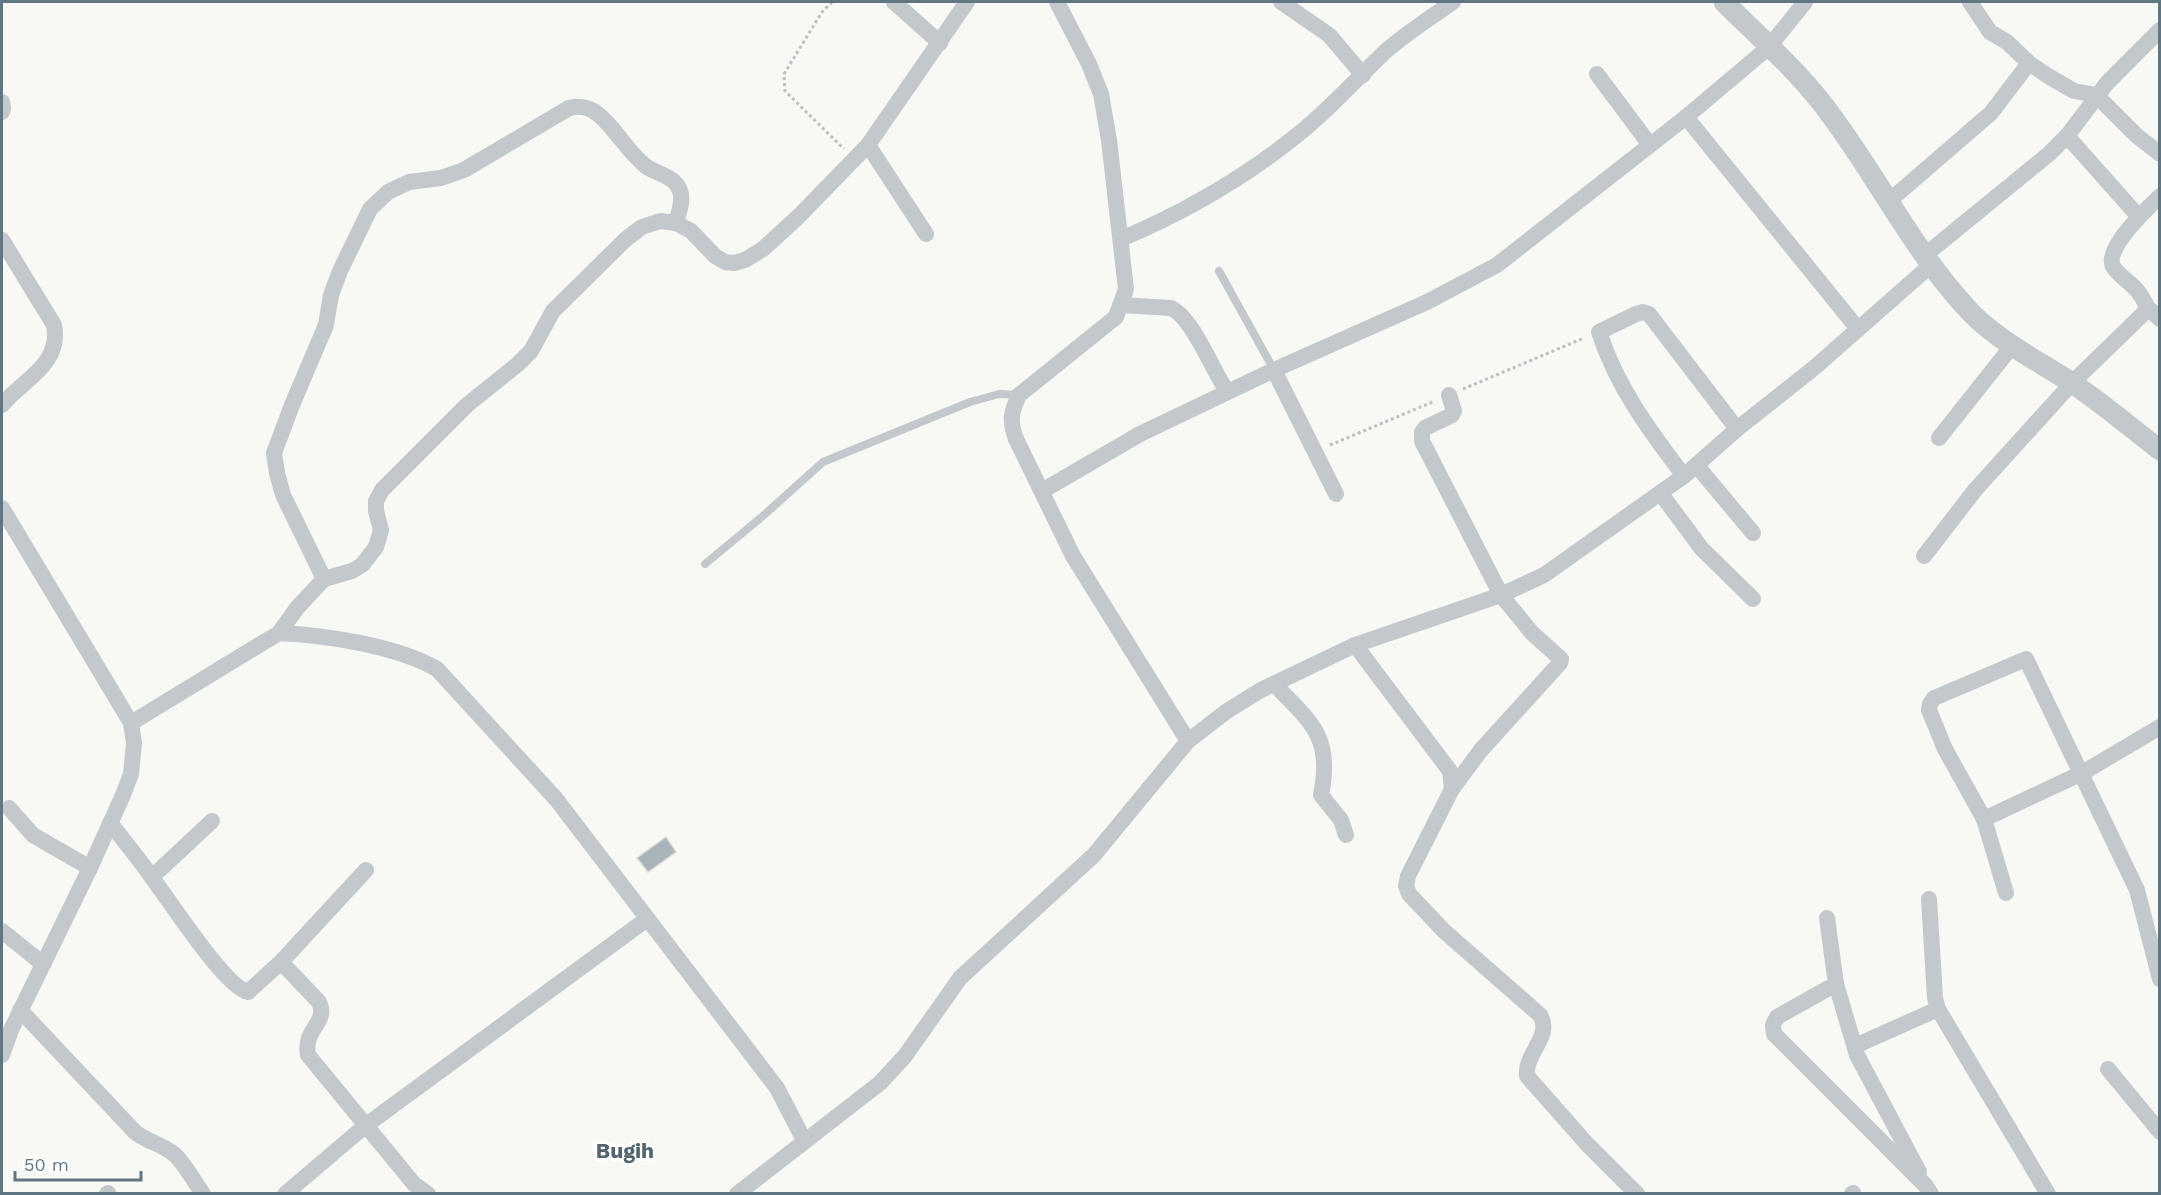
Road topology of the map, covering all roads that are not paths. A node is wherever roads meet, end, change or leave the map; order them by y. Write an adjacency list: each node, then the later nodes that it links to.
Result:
1 (894, 2): 10 (street)
2 (968, 2): 10 (street)
3 (1057, 2): 28 (street)
4 (1281, 2): 14 (street)
5 (1453, 2): 14 (street)
6 (1724, 2): 11 (street)
7 (1805, 2): 11 (street)
8 (1970, 2): 12 (street)
9 (2160, 30): 15 (street)
10 (940, 43): 20 (street)
11 (1769, 47): 18 (street); 24 (street)
12 (2030, 63): 15 (street); 24 (street)
13 (1597, 74): 21 (street)
14 (1363, 75): 28 (street)
15 (2096, 95): 19 (street); 22 (street)
16 (2, 102): 17 (street)
17 (2, 112)
18 (1686, 117): 21 (street); 35 (street)
19 (2067, 136): 25 (street); 30 (street)
20 (868, 145): 26 (street); 27 (street)
21 (1650, 145): 37 (street)
22 (2160, 154)
23 (2160, 196): 25 (street)
24 (1888, 202): 30 (street)
25 (2139, 216): 33 (street)
26 (676, 223): 54 (street); 54 (street)
27 (926, 234)
28 (1121, 239): 32 (street)
29 (2, 240): 42 (street)
30 (1927, 260): 35 (street); 36 (street)
31 (1219, 271): 37 (lane)
32 (1121, 305): 39 (street); 40 (street)
33 (2147, 307): 34 (street); 38 (street)
34 (2160, 320)
35 (1858, 329): 43 (street)
36 (2012, 346): 38 (street); 44 (street)
37 (1274, 370): 39 (street); 48 (street)
38 (2072, 383): 45 (street); 52 (street)
39 (1227, 392): 47 (street)
40 (1019, 394): 47 (street); 53 (lane)
41 (1449, 395): 55 (street)
42 (2, 405)
43 (1737, 429): 46 (street); 46 (street)
44 (1939, 438)
45 (2160, 450)
46 (1690, 471): 49 (street); 51 (street)
47 (1042, 491): 62 (street)
48 (1336, 494)
49 (1661, 494): 55 (street); 56 (street)
50 (2, 508): 60 (street)
51 (1753, 533)
52 (1924, 556)
53 (705, 564)
54 (324, 579): 57 (street)
55 (1501, 595): 58 (street); 64 (street)
56 (1753, 599)
57 (279, 633): 60 (street); 75 (street)
58 (1355, 645): 59 (street); 64 (street)
59 (1274, 684): 62 (street); 69 (street)
60 (130, 723): 68 (street)
61 (2160, 727): 63 (street)
62 (1188, 741): 90 (street)
63 (2082, 773): 66 (street); 66 (street); 80 (street)
64 (1452, 789): 96 (street)
65 (9, 808): 70 (street)
66 (1984, 819): 73 (street)
67 (212, 821): 72 (street)
68 (110, 823): 70 (street); 72 (street)
69 (1346, 836)
70 (90, 868): 79 (street)
71 (366, 870): 78 (street)
72 (152, 877): 78 (street)
73 (2006, 893)
74 (1929, 899): 82 (street)
75 (647, 918): 88 (street); 90 (street)
76 (1827, 918): 81 (street)
77 (2, 931): 79 (street)
78 (281, 962): 88 (street)
79 (43, 964): 83 (street)
80 (2160, 979)
81 (1836, 984): 85 (street); 91 (street)
82 (1938, 1009): 85 (street); 97 (street)
83 (20, 1011): 84 (street); 92 (street)
84 (6, 1025): 86 (street)
85 (1855, 1046): 91 (street)
86 (2, 1054)
87 (2108, 1069): 89 (street)
88 (365, 1126): 93 (street); 94 (street)
89 (2160, 1132)
90 (804, 1140): 95 (street)
91 (1929, 1190)
92 (203, 1194)
93 (285, 1194)
94 (428, 1194)
95 (738, 1194)
96 (1637, 1194)
97 (2048, 1194)

